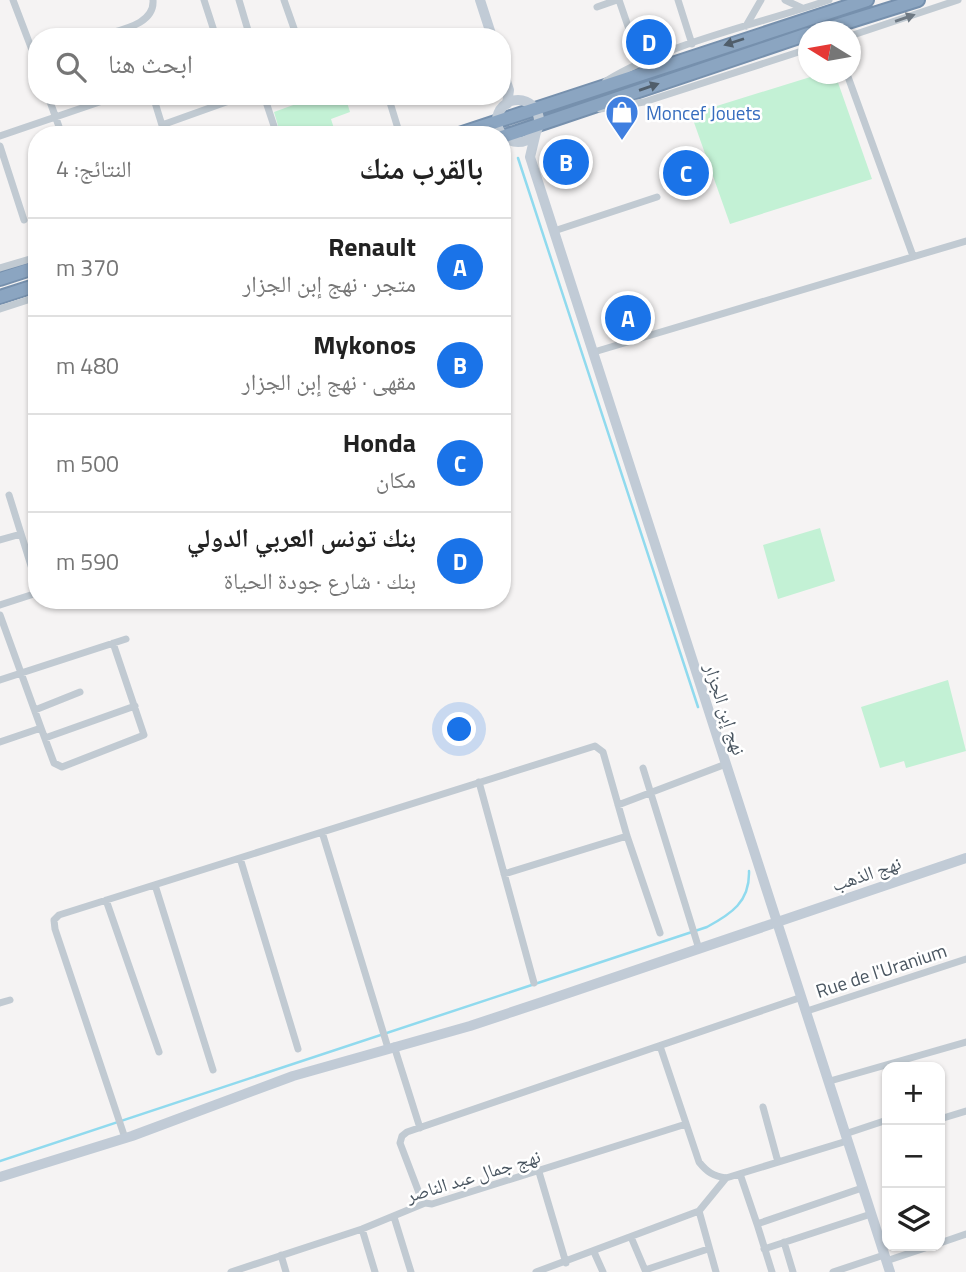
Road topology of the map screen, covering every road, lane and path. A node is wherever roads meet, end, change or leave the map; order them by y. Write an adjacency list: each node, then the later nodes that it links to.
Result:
1 (13, 0): 29 (street)
2 (153, 0): 22 (street)
3 (204, 0): 23 (street)
4 (239, 0): 24 (street)
5 (284, 0): 25 (street)
6 (480, 0): 26 (street)
7 (618, 0): 16 (street); 32 (street)
8 (678, 0): 30 (street)
9 (761, 0): 21 (street)
10 (785, 0): 18 (street)
11 (829, 0): 18 (street)
12 (858, 0): 17 (highway)
13 (867, 0): 17 (highway)
14 (918, 0): 19 (highway)
15 (958, 0): 27 (street, one-way to 15)
16 (597, 7)
17 (846, 7): 34 (highway, one-way to 34)
18 (803, 9): 21 (street)
19 (853, 19): 20 (highway)
20 (847, 21)
21 (746, 26): 30 (street)
22 (127, 28)
23 (213, 28)
24 (247, 28)
25 (294, 28)
26 (489, 28)
27 (861, 32)
28 (798, 37): 46 (highway, one-way to 28)
29 (28, 39)
30 (692, 44): 32 (street)
31 (798, 51): 46 (street)
32 (641, 64): 34 (street)
33 (851, 84): 67 (street)
34 (593, 89): 45 (highway)
35 (511, 92): 36 (street)
36 (520, 100): 37 (street); 45 (street)
37 (511, 103)
38 (51, 105): 47 (street)
39 (91, 105): 47 (street)
40 (156, 105): 49 (street)
41 (218, 105): 49 (street)
42 (267, 105): 53 (street)
43 (390, 105): 54 (street)
44 (506, 105): 48 (street)
45 (534, 108): 48 (highway); 57 (street)
46 (586, 108): 57 (highway)
47 (56, 117): 51 (street); 52 (street)
48 (499, 121): 55 (highway); 56 (street)
49 (162, 125)
50 (28, 126): 58 (street)
51 (29, 126)
52 (59, 126)
53 (273, 126)
54 (397, 126)
55 (484, 126)
56 (501, 126)
57 (537, 129): 59 (highway); 62 (street)
58 (0, 136)
59 (511, 139)
60 (511, 143): 62 (street)
61 (0, 146): 64 (street)
62 (530, 157): 65 (street, نهج إبن الجزار)
63 (657, 197): 65 (street)
64 (24, 220)
65 (554, 230): 76 (street, نهج إبن الجزار)
66 (966, 241): 67 (street)
67 (913, 256): 76 (street)
68 (28, 260): 69 (street)
69 (0, 268)
70 (28, 270): 71 (highway)
71 (0, 279)
72 (28, 288): 73 (highway)
73 (0, 297)
74 (28, 300): 75 (street)
75 (0, 309)
76 (594, 352): 94 (street, نهج إبن الجزار)
77 (9, 495): 78 (street)
78 (21, 534): 79 (street); 80 (street)
79 (0, 540)
80 (28, 556)
81 (28, 596): 82 (street)
82 (0, 605)
83 (0, 615): 86 (street)
84 (126, 639): 85 (street)
85 (113, 643): 86 (street); 89 (street)
86 (21, 673): 87 (street); 90 (street)
87 (0, 680)
88 (80, 692): 90 (street)
89 (135, 706): 92 (street); 92 (street)
90 (35, 710): 91 (street)
91 (41, 728): 92 (street); 93 (street)
92 (45, 738)
93 (0, 742)
94 (726, 764): 97 (street); 106 (street, نهج إبن الجزار)
95 (643, 768): 97 (street)
96 (479, 782): 98 (street); 99 (street); 103 (street)
97 (652, 792): 98 (street); 108 (street)
98 (618, 805): 100 (street)
99 (323, 832): 101 (street); 117 (street)
100 (627, 836): 103 (street); 107 (street)
101 (240, 858): 104 (street); 118 (street)
102 (966, 858): 106 (street, نهج الذهب)
103 (505, 874): 110 (street)
104 (155, 884): 105 (street); 122 (street)
105 (106, 900): 119 (street); 131 (street)
106 (777, 921): 108 (street, نهج الذهب); 111 (street, نهج إبن الجزار)
107 (660, 933)
108 (699, 949): 117 (street, نهج الذهب)
109 (966, 959): 114 (street, Rue de l'Uranium)
110 (534, 983)
111 (802, 997): 114 (street, نهج إبن الجزار); 116 (street)
112 (10, 1000): 113 (street)
113 (0, 1003)
114 (807, 1011): 123 (street, نهج إبن الجزار)
115 (966, 1042): 120 (street)
116 (660, 1046): 128 (street); 129 (street)
117 (391, 1047): 129 (street); 131 (street, نهج الذهب)
118 (298, 1049)
119 (159, 1052)
120 (904, 1062)
121 (882, 1068): 123 (street)
122 (213, 1070)
123 (830, 1081): 130 (street, نهج إبن الجزار)
124 (763, 1107): 132 (street)
125 (966, 1111): 126 (street)
126 (945, 1117)
127 (882, 1122): 130 (street)
128 (687, 1124): 133 (street, نهج جمال عبد الناصر); 136 (street)
129 (420, 1128): 138 (street)
130 (846, 1137): 132 (street); 137 (street, نهج إبن الجزار)
131 (125, 1138): 135 (street, نهج الذهب)
132 (778, 1162): 134 (street)
133 (539, 1172): 138 (street, نهج جمال عبد الناصر); 154 (street)
134 (740, 1174): 136 (street); 142 (street)
135 (0, 1177)
136 (726, 1178): 139 (street)
137 (862, 1188): 140 (street, نهج إبن الجزار); 142 (street)
138 (425, 1203): 141 (street, نهج جمال عبد الناصر)
139 (699, 1211): 145 (street); 148 (street)
140 (871, 1214): 147 (street); 153 (street, نهج إبن الجزار)
141 (394, 1217): 143 (street, نهج جمال عبد الناصر); 159 (street)
142 (757, 1224): 149 (street)
143 (362, 1229): 152 (street, نهج جمال عبد الناصر); 158 (street)
144 (966, 1234): 146 (street)
145 (631, 1237): 151 (street); 155 (street)
146 (945, 1241)
147 (784, 1242): 149 (street); 164 (street)
148 (708, 1249): 155 (street); 162 (street)
149 (764, 1249): 163 (street)
150 (912, 1251): 153 (street)
151 (594, 1252): 154 (street); 161 (street)
152 (281, 1255): 156 (street, نهج جمال عبد الناصر); 157 (street)
153 (885, 1258): 165 (street); 166 (street, نهج إبن الجزار)
154 (566, 1263): 160 (street)
155 (645, 1271)
156 (233, 1272)
157 (286, 1272)
158 (375, 1272)
159 (411, 1272)
160 (536, 1272)
161 (603, 1272)
162 (716, 1272)
163 (772, 1272)
164 (793, 1272)
165 (833, 1272)
166 (890, 1272)

